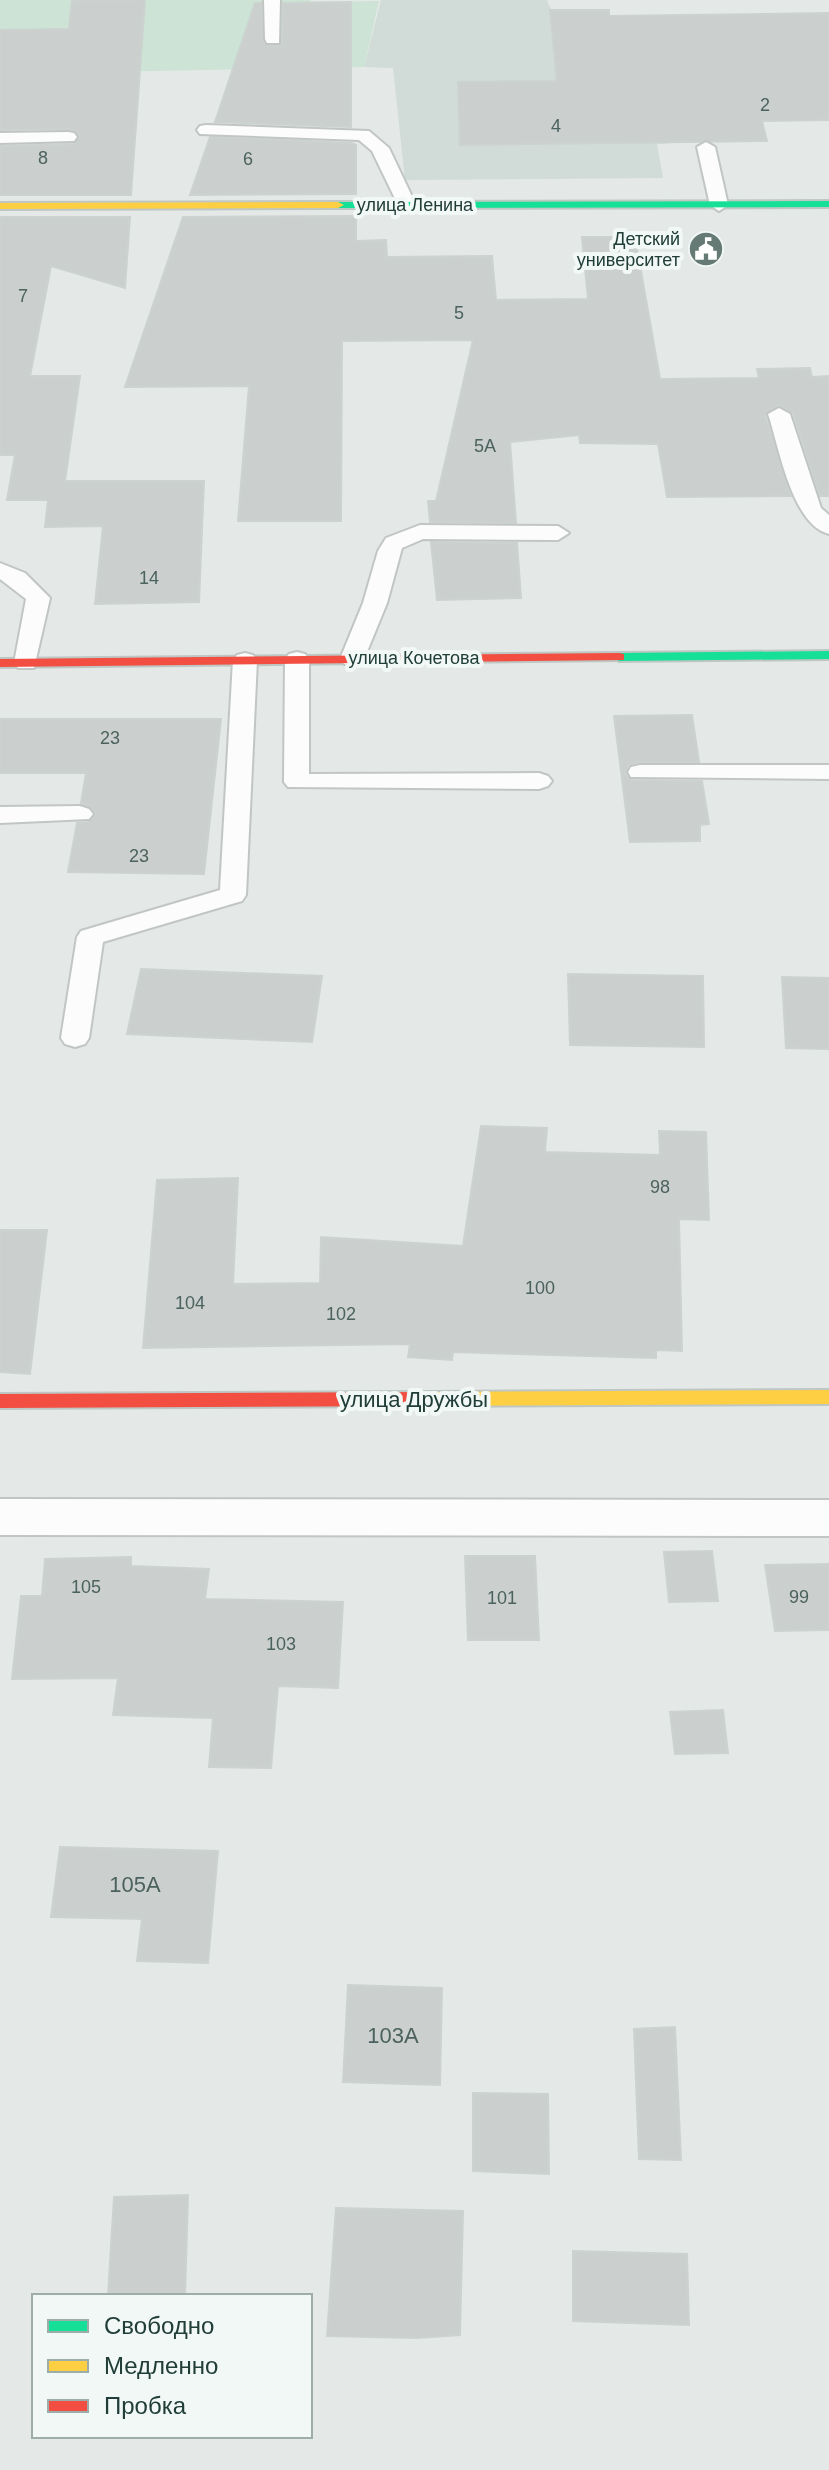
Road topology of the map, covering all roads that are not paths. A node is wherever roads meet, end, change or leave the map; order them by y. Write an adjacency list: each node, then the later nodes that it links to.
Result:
1 (272, 0): 2 (lane)
2 (273, 39)
3 (206, 130): 8 (lane)
4 (68, 137): 5 (lane)
5 (0, 138)
6 (706, 147): 9 (lane)
7 (829, 204): 9 (street, улица Ленина)
8 (407, 205): 9 (street, улица Ленина); 10 (street, улица Ленина)
9 (719, 205)
10 (0, 206)
11 (779, 414): 12 (lane)
12 (829, 527)
13 (558, 533): 17 (lane)
14 (0, 570): 20 (lane)
15 (829, 655): 17 (street, улица Кочетова)
16 (297, 659): 17 (street, улица Кочетова); 18 (street, улица Кочетова); 23 (lane)
17 (352, 659)
18 (245, 660): 20 (street, улица Кочетова); 26 (lane)
19 (0, 663): 20 (street, улица Кочетова)
20 (26, 663)
21 (640, 772): 22 (lane)
22 (829, 772)
23 (539, 781)
24 (80, 814): 25 (lane)
25 (0, 815)
26 (75, 1038)
27 (829, 1397): 28 (street, улица Дружбы)
28 (0, 1401)
29 (0, 1517): 30 (street)
30 (829, 1518)

